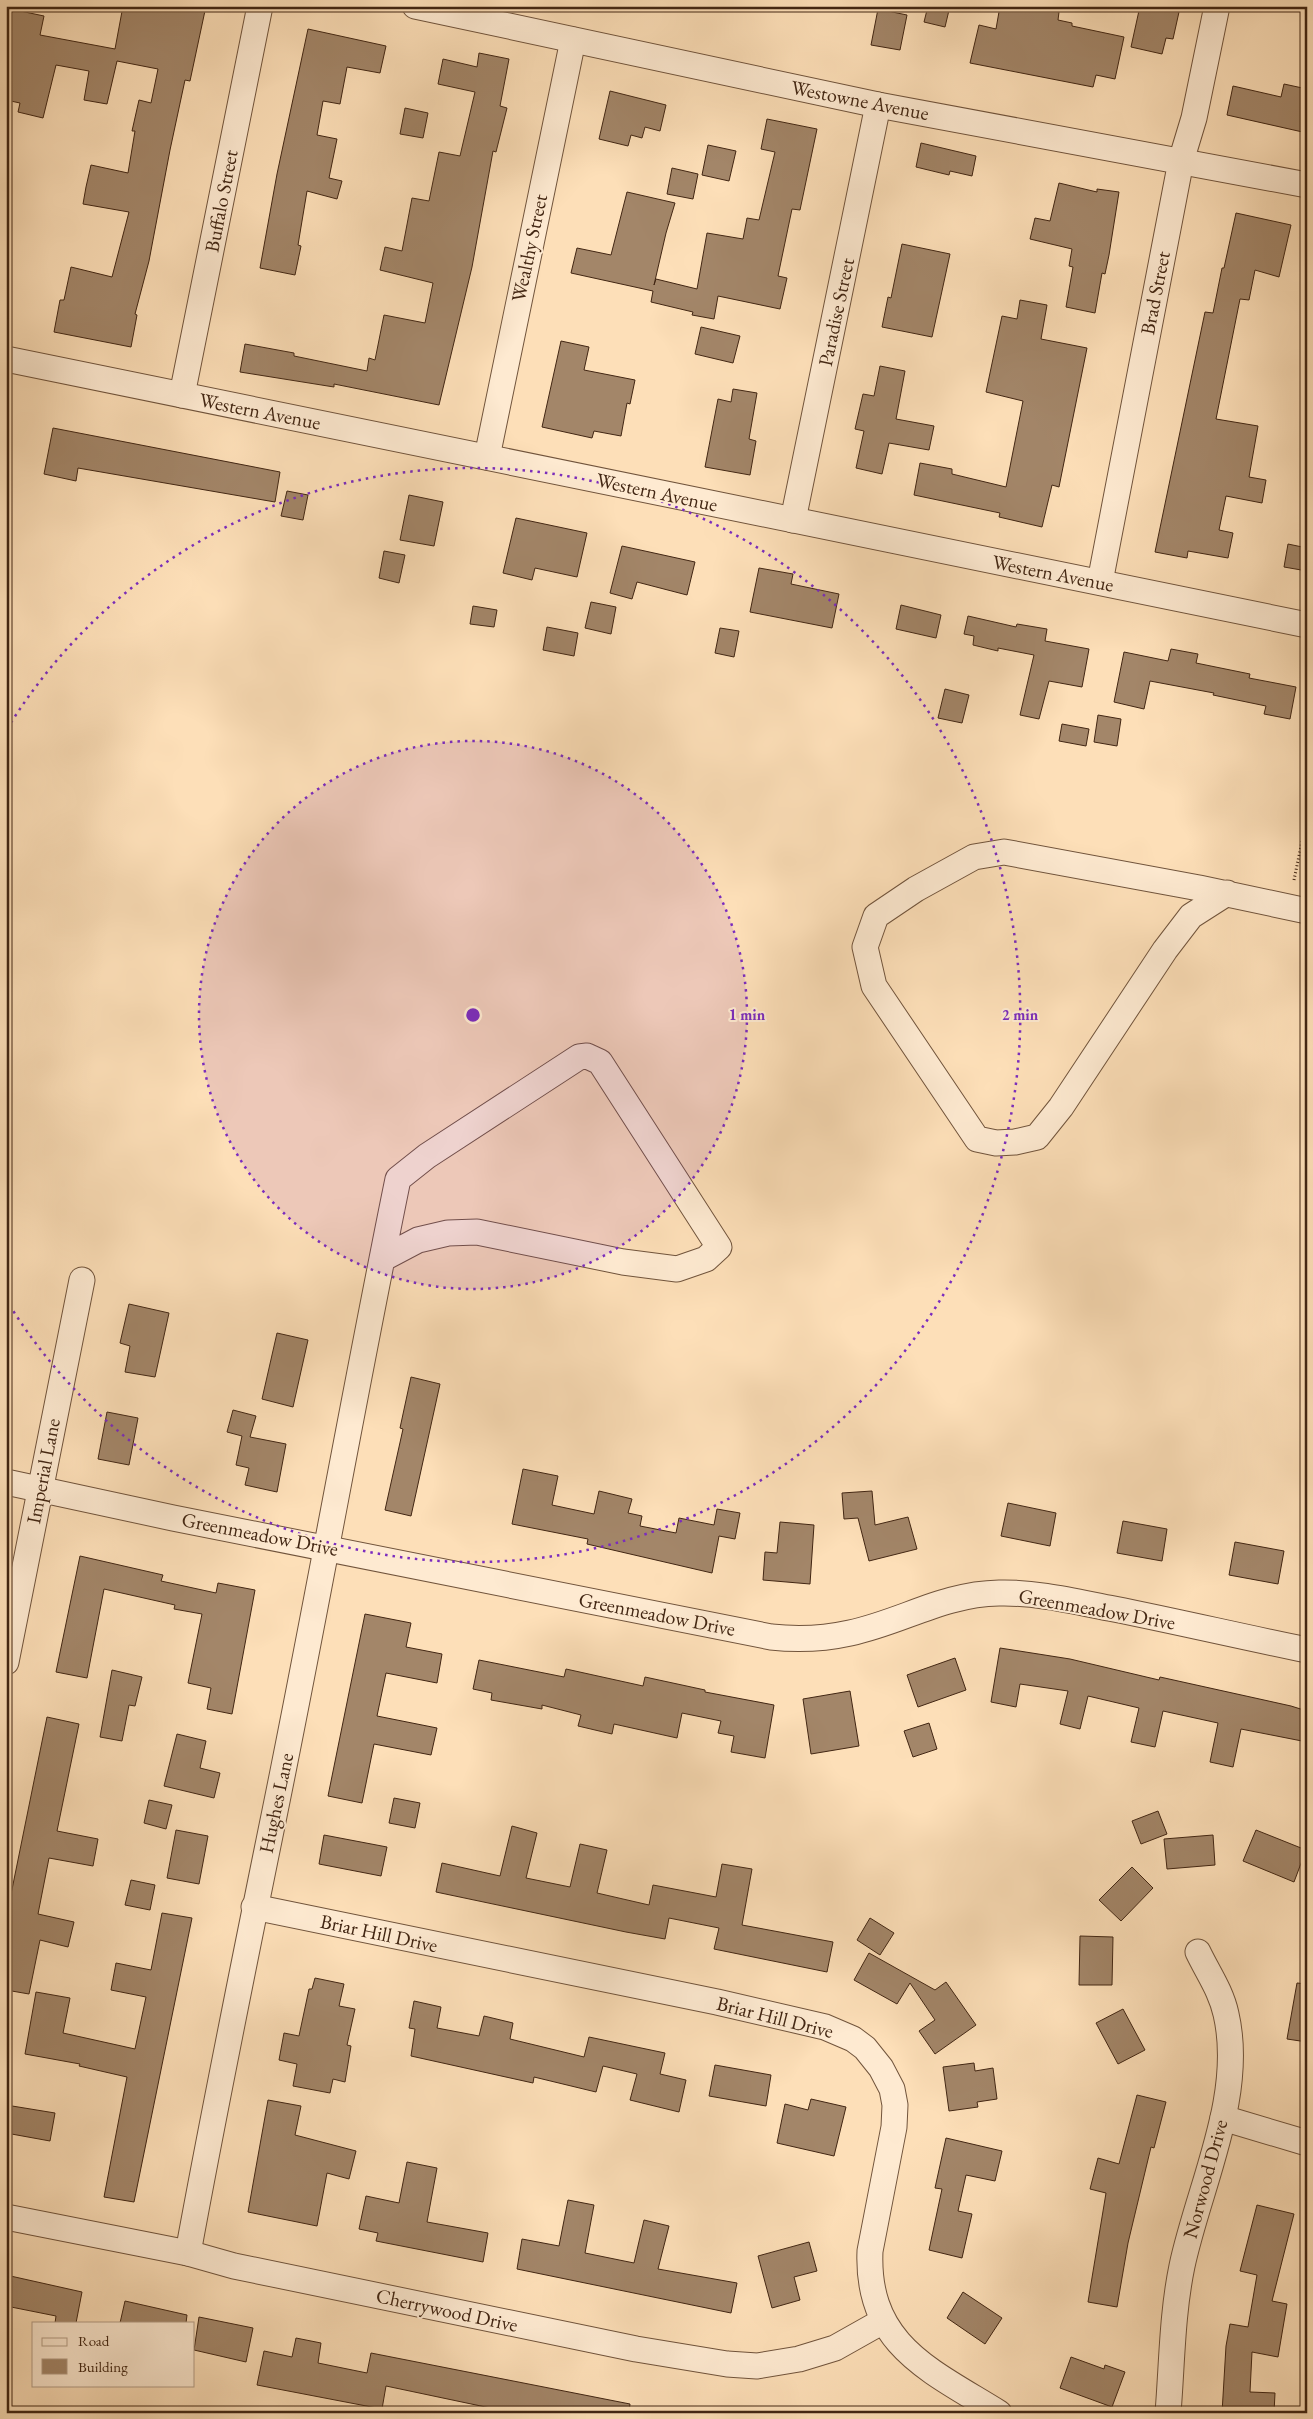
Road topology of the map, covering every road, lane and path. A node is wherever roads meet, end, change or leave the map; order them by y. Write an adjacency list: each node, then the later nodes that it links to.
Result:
1 (260, 6): 9 (street, Buffalo Street)
2 (415, 6): 4 (street, Westowne Avenue)
3 (1216, 6): 6 (street, Brad Street)
4 (573, 40): 5 (street, Westowne Avenue); 10 (street, Wealthy Street)
5 (878, 105): 6 (street, Westowne Avenue); 11 (street, Paradise Street)
6 (1181, 161): 7 (street, Westowne Avenue); 12 (street, Brad Street)
7 (1307, 185)
8 (6, 359): 9 (street, Western Avenue)
9 (182, 395): 10 (street, Western Avenue)
10 (487, 457): 11 (street, Western Avenue)
11 (793, 520): 12 (street, Western Avenue)
12 (1100, 582): 13 (street, Western Avenue)
13 (1307, 625)
14 (1307, 817): 15 (path)
15 (1294, 880)
16 (1226, 893): 16 (street); 17 (street)
17 (1307, 911)
18 (382, 1259): 18 (street, Hughes Lane); 22 (street, Hughes Lane)
19 (82, 1280): 21 (street, Imperial Lane)
20 (6, 1482): 21 (street, Greenmeadow Drive)
21 (40, 1488): 22 (street, Greenmeadow Drive); 24 (street, Imperial Lane)
22 (326, 1547): 23 (street, Greenmeadow Drive); 25 (street, Hughes Lane)
23 (1307, 1650)
24 (6, 1662)
25 (254, 1907): 30 (street, Hughes Lane); 31 (street, Briar Hill Drive)
26 (1198, 1952): 27 (street, Norwood Drive)
27 (1223, 2118): 28 (street); 33 (street, Norwood Drive)
28 (1307, 2143)
29 (6, 2217): 30 (street, Cherrywood Drive)
30 (188, 2253): 31 (street, Cherrywood Drive)
31 (883, 2321): 32 (street, Briar Hill Drive)
32 (999, 2413)
33 (1168, 2413)

